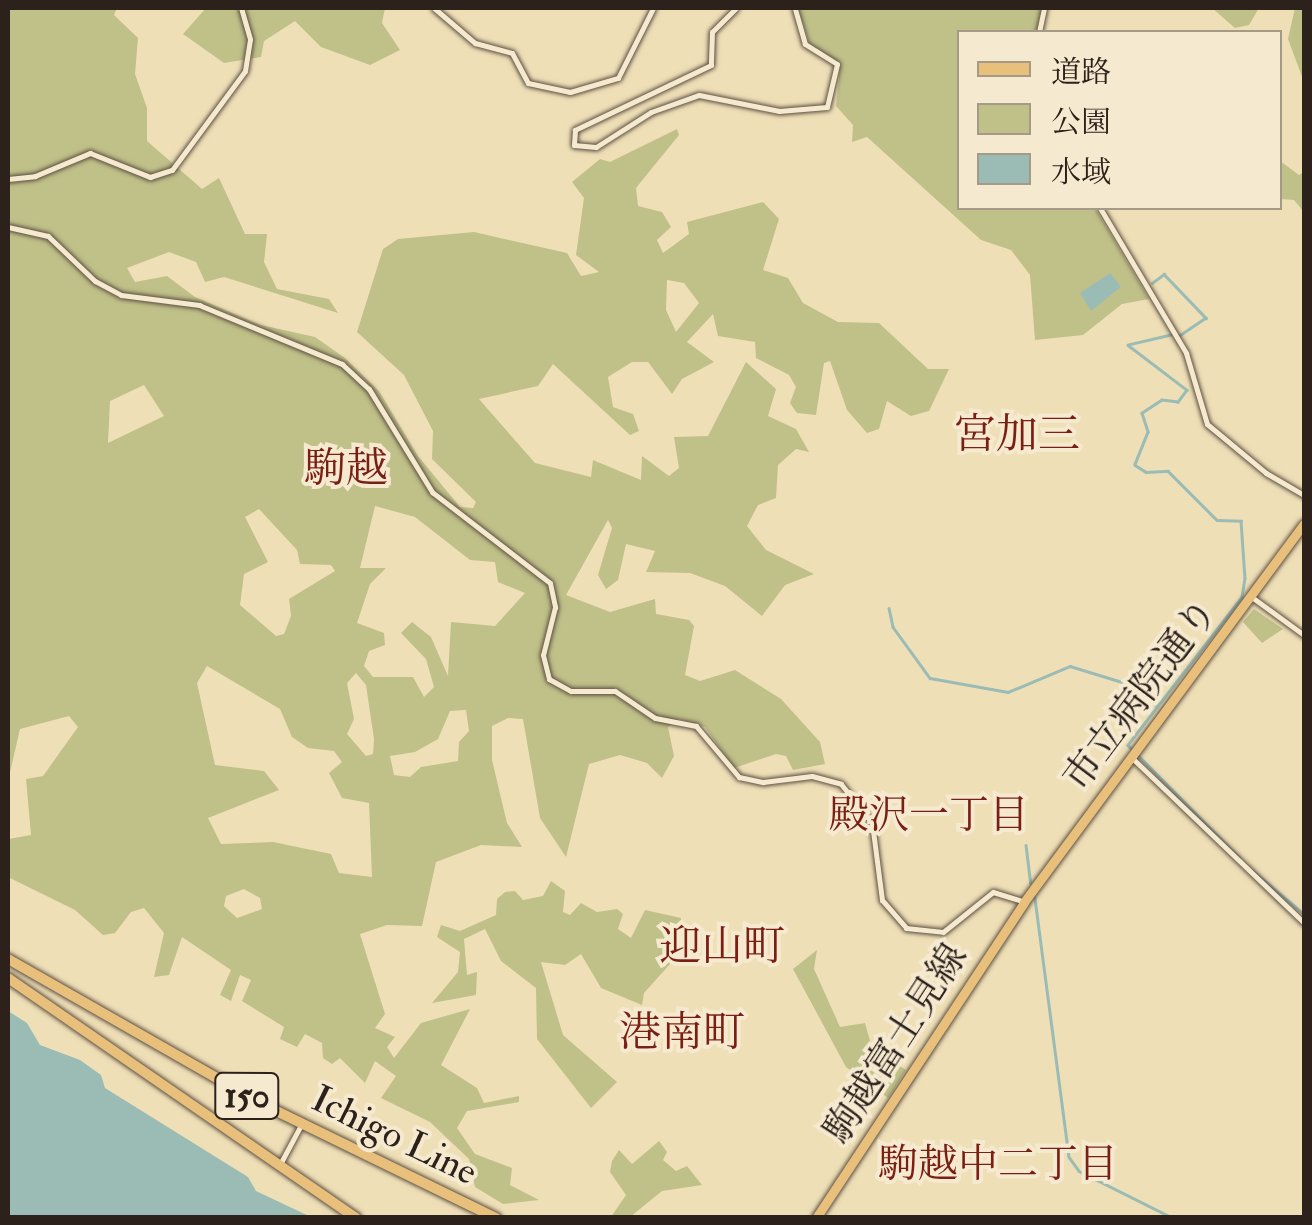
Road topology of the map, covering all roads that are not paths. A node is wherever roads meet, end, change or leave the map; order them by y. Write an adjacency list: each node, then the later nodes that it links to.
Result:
1 (241, 8): 6 (street)
2 (434, 8): 3 (street)
3 (653, 8)
4 (736, 8): 5 (street)
5 (794, 8)
6 (8, 178)
7 (1101, 210): 9 (street)
8 (8, 227): 14 (street)
9 (1304, 494)
10 (1304, 524): 11 (main road, 市立病院通り)
11 (1252, 598): 12 (street); 13 (main road, 市立病院通り)
12 (1304, 635)
13 (1130, 755): 14 (main road, 市立病院通り); 15 (street)
14 (1024, 902): 25 (main road, 駒越富士見線)
15 (1304, 923)
16 (8, 958): 19 (highway, Ichigo Line / 150)
17 (8, 978): 20 (highway, 150)
18 (8, 986): 21 (highway, 150)
19 (301, 1125): 20 (street); 24 (highway, Ichigo Line / 150)
20 (279, 1166): 21 (highway); 23 (highway, 150)
21 (296, 1185): 22 (highway, 150)
22 (346, 1218)
23 (356, 1218)
24 (496, 1218)
25 (816, 1218)

